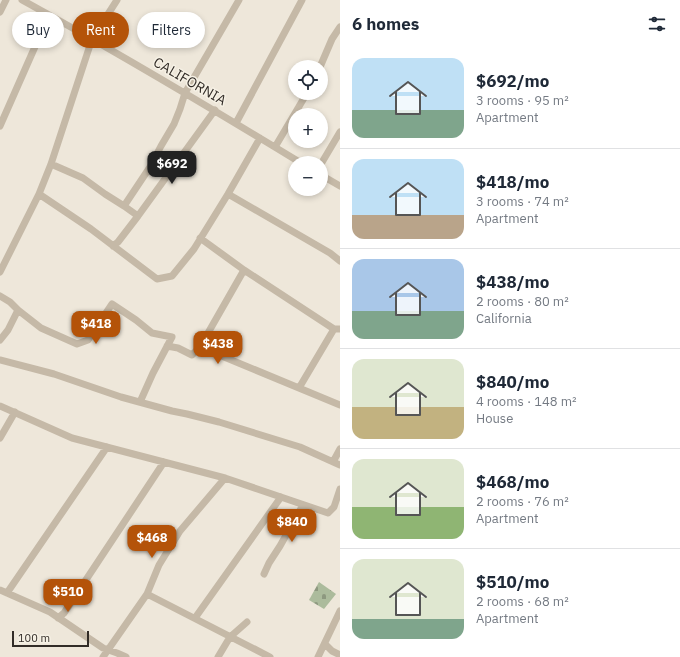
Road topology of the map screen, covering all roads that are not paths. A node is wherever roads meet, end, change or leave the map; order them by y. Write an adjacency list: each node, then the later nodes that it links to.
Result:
1 (6, 0): 6 (street)
2 (22, 0): 7 (street, CALIFORNIA)
3 (117, 0): 8 (street)
4 (239, 0): 14 (street)
5 (302, 0): 17 (street)
6 (0, 12)
7 (44, 12)
8 (109, 12)
9 (340, 26): 13 (street)
10 (34, 48): 18 (street)
11 (89, 48): 24 (street)
12 (108, 48): 14 (street, CALIFORNIA)
13 (323, 60)
14 (185, 93): 16 (street, CALIFORNIA); 29 (street)
15 (303, 100): 21 (street)
16 (215, 110): 17 (street, CALIFORNIA); 30 (street)
17 (236, 123): 20 (street, CALIFORNIA)
18 (0, 126)
19 (340, 132): 23 (street)
20 (260, 138): 21 (street, CALIFORNIA); 28 (street)
21 (275, 147): 22 (street, CALIFORNIA)
22 (290, 156)
23 (326, 156)
24 (51, 164): 27 (street); 29 (street)
25 (328, 179): 26 (street)
26 (340, 186)
27 (39, 194): 32 (street); 35 (street)
28 (228, 194): 31 (street); 33 (street)
29 (124, 206): 30 (street)
30 (138, 216): 32 (street)
31 (200, 238): 32 (street); 34 (street)
32 (113, 246)
33 (340, 261)
34 (244, 270): 38 (street); 41 (street)
35 (0, 272)
36 (0, 296): 37 (street)
37 (18, 310): 39 (street); 40 (street)
38 (337, 329): 43 (street)
39 (0, 340)
40 (167, 346): 41 (street); 44 (street)
41 (200, 347): 43 (street)
42 (0, 360): 44 (street)
43 (299, 388): 45 (street)
44 (140, 402): 52 (street)
45 (340, 405)
46 (0, 406): 47 (street)
47 (15, 412): 48 (street); 49 (street)
48 (0, 438)
49 (107, 447): 51 (street); 58 (street)
50 (340, 448): 52 (street)
51 (164, 462): 53 (street); 61 (street)
52 (336, 463)
53 (225, 478): 55 (street); 59 (street)
54 (340, 489): 56 (street)
55 (280, 497): 56 (street); 62 (street)
56 (303, 505): 57 (street)
57 (264, 574)
58 (3, 592): 61 (street)
59 (147, 594): 62 (street); 66 (street)
60 (340, 611): 65 (street)
61 (58, 618): 66 (street)
62 (196, 618): 64 (street)
63 (247, 622): 64 (street)
64 (230, 636): 70 (street); 71 (street)
65 (324, 644): 67 (street); 72 (street)
66 (109, 650): 68 (street); 69 (street)
67 (340, 655)
68 (104, 657)
69 (126, 657)
70 (218, 657)
71 (270, 657)
72 (318, 657)

